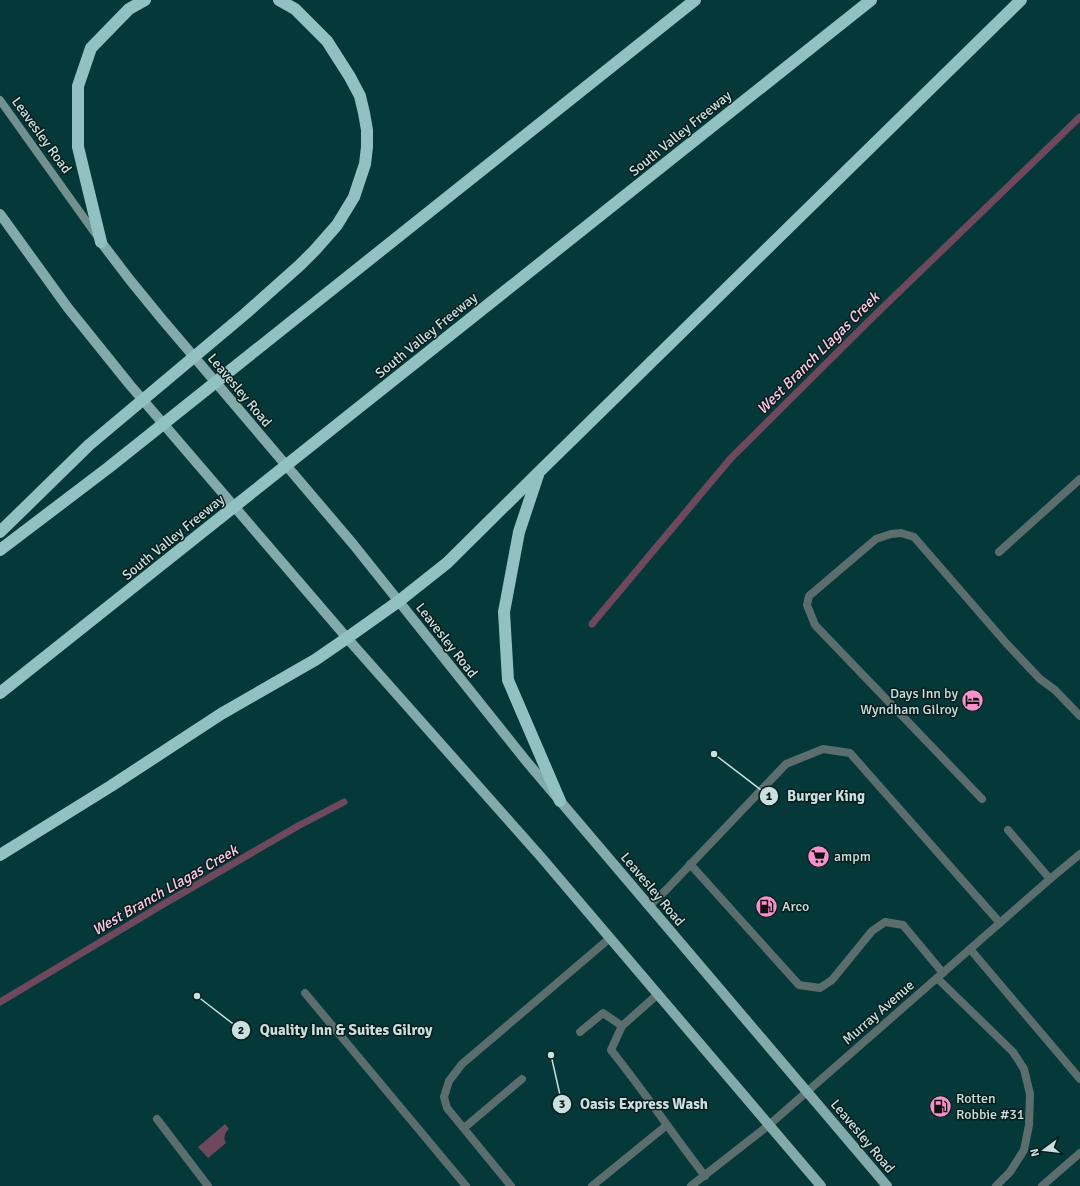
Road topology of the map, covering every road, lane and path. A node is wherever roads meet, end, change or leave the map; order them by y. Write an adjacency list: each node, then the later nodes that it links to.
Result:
1 (145, 0): 8 (highway)
2 (279, 0): 11 (highway)
3 (695, 0): 12 (highway)
4 (871, 0): 16 (highway, South Valley Freeway)
5 (1021, 0): 9 (highway)
6 (0, 100): 8 (main road, Leavesley Road)
7 (0, 214): 15 (main road)
8 (101, 242): 14 (main road, Leavesley Road)
9 (539, 472): 14 (highway); 19 (highway)
10 (1080, 479): 13 (street)
11 (0, 532)
12 (0, 550)
13 (999, 552)
14 (399, 601): 15 (highway); 19 (main road, Leavesley Road)
15 (347, 638): 22 (highway); 27 (main road)
16 (0, 693)
17 (1080, 716): 18 (street)
18 (982, 799)
19 (560, 801): 25 (main road, Leavesley Road)
20 (1008, 830): 24 (street)
21 (1080, 854): 24 (street, Murray Avenue)
22 (0, 855)
23 (690, 864): 25 (street); 26 (street); 29 (street)
24 (1050, 879): 26 (street, Murray Avenue)
25 (649, 906): 37 (main road, Leavesley Road)
26 (1000, 923): 28 (street, Murray Avenue)
27 (610, 938): 32 (main road); 41 (street)
28 (970, 949): 29 (street, Murray Avenue); 35 (street)
29 (943, 973): 30 (street, Murray Avenue)
30 (936, 978): 37 (street, Murray Avenue); 51 (street)
31 (305, 993): 45 (street)
32 (658, 994): 33 (street); 40 (main road)
33 (622, 1026): 34 (street); 39 (street)
34 (580, 1032)
35 (1080, 1078)
36 (522, 1079): 41 (street)
37 (807, 1092): 40 (street, Murray Avenue); 50 (main road, Leavesley Road)
38 (157, 1119): 44 (street)
39 (667, 1125): 43 (street); 47 (street)
40 (769, 1125): 43 (street, Murray Avenue); 49 (main road)
41 (464, 1128): 46 (street)
42 (1080, 1153): 52 (street)
43 (705, 1176): 48 (street, Murray Avenue)
44 (208, 1186)
45 (466, 1186)
46 (511, 1186)
47 (592, 1186)
48 (691, 1186)
49 (821, 1186)
50 (887, 1186)
51 (996, 1186)
52 (1042, 1186)

